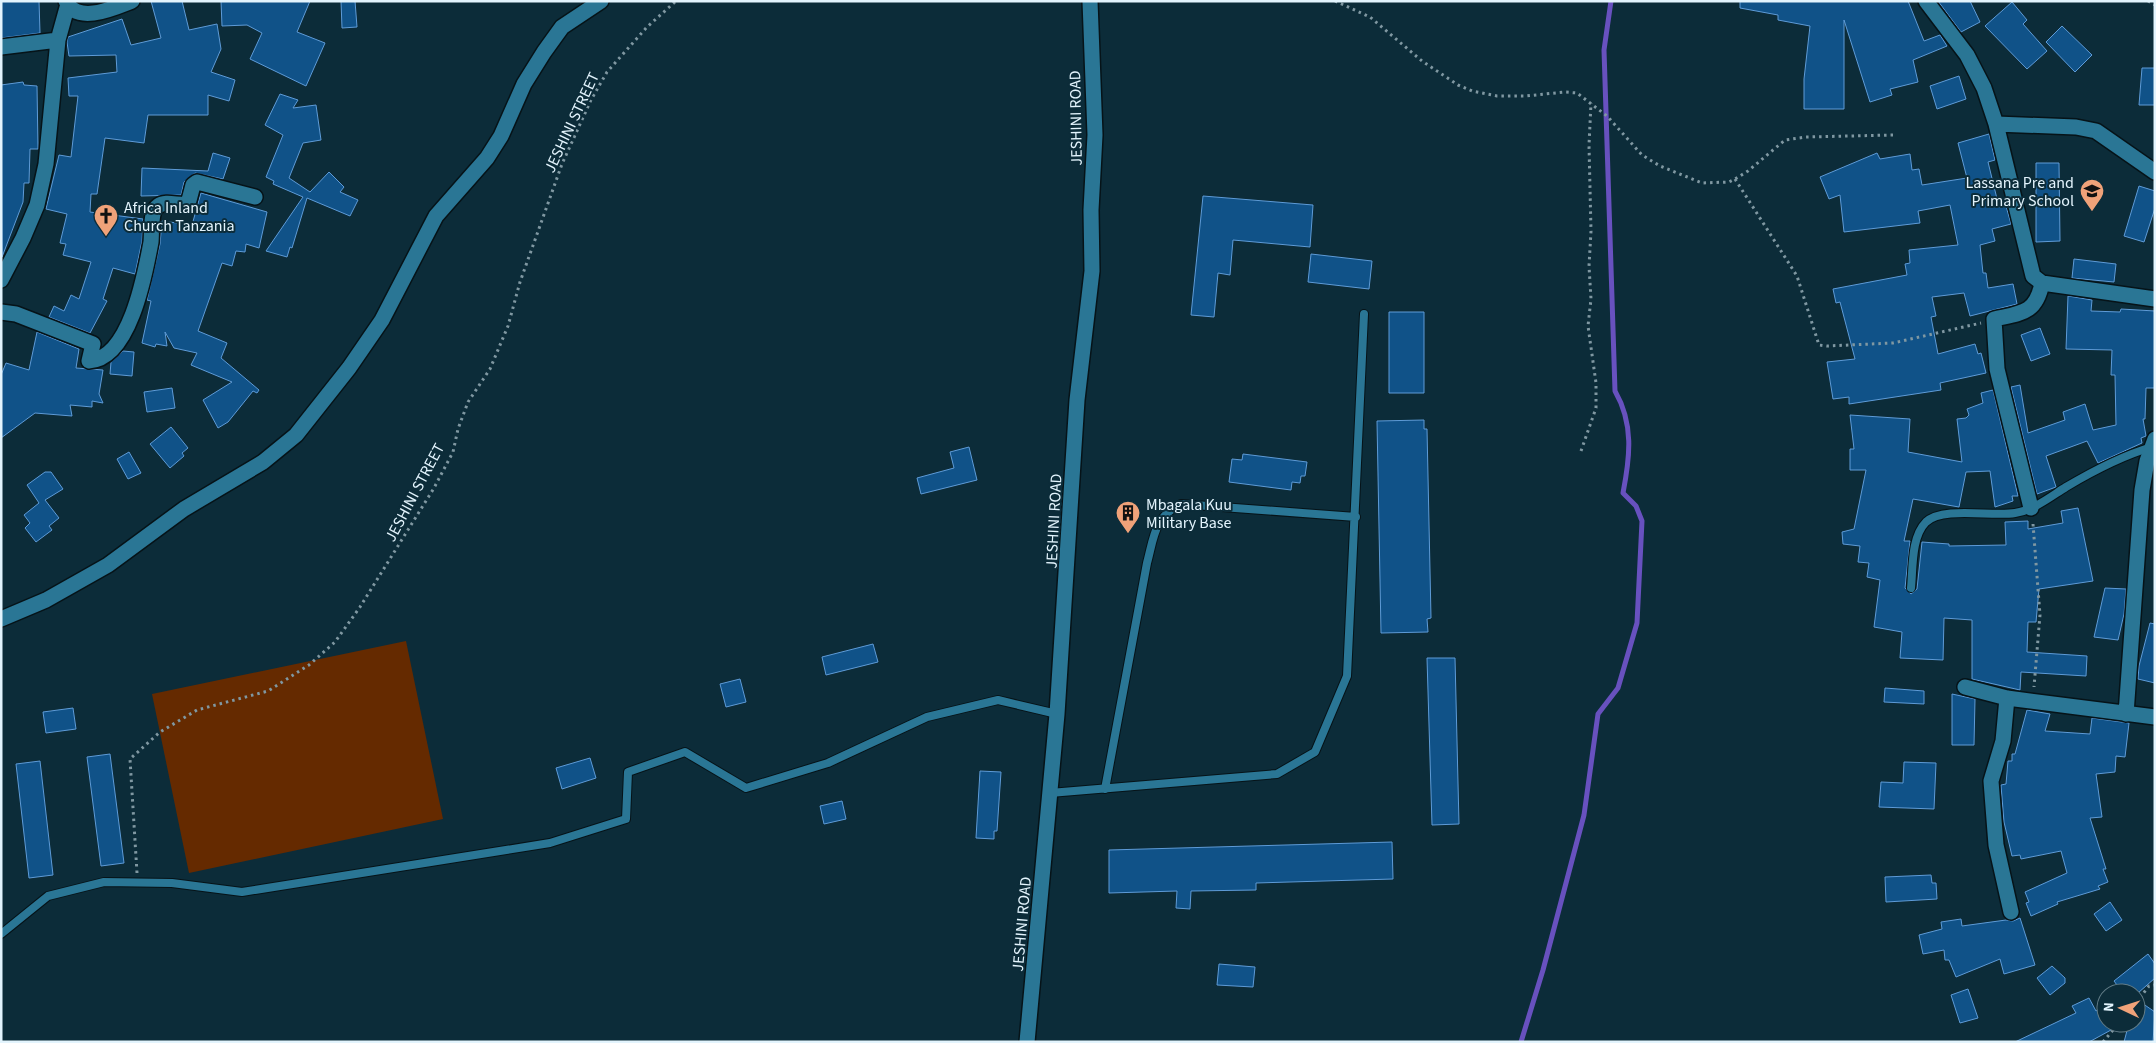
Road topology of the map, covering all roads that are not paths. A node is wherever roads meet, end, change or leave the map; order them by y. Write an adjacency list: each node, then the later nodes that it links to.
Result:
1 (132, 1): 5 (street)
2 (601, 1): 20 (street)
3 (1090, 1): 23 (street, JESHINI ROAD)
4 (1926, 1): 8 (street)
5 (67, 3): 6 (street)
6 (58, 40): 7 (street); 11 (street)
7 (1, 47)
8 (1996, 124): 9 (street); 12 (street)
9 (2155, 172)
10 (255, 197): 14 (street)
11 (1, 280)
12 (2042, 283): 13 (street); 17 (street)
13 (2155, 298)
14 (1, 312)
15 (1364, 314): 18 (lane)
16 (2153, 443): 17 (lane); 24 (street)
17 (2031, 508): 19 (lane)
18 (1356, 517): 26 (lane); 26 (lane)
19 (1911, 588)
20 (1, 619)
21 (1965, 688): 22 (street)
22 (2007, 698): 24 (street); 28 (street)
23 (1057, 714): 27 (street, JESHINI ROAD); 29 (lane)
24 (2126, 714): 25 (street)
25 (2155, 717)
26 (1105, 789): 27 (lane)
27 (1050, 793): 30 (street, JESHINI ROAD)
28 (2011, 912)
29 (1, 934)
30 (1028, 1042)

